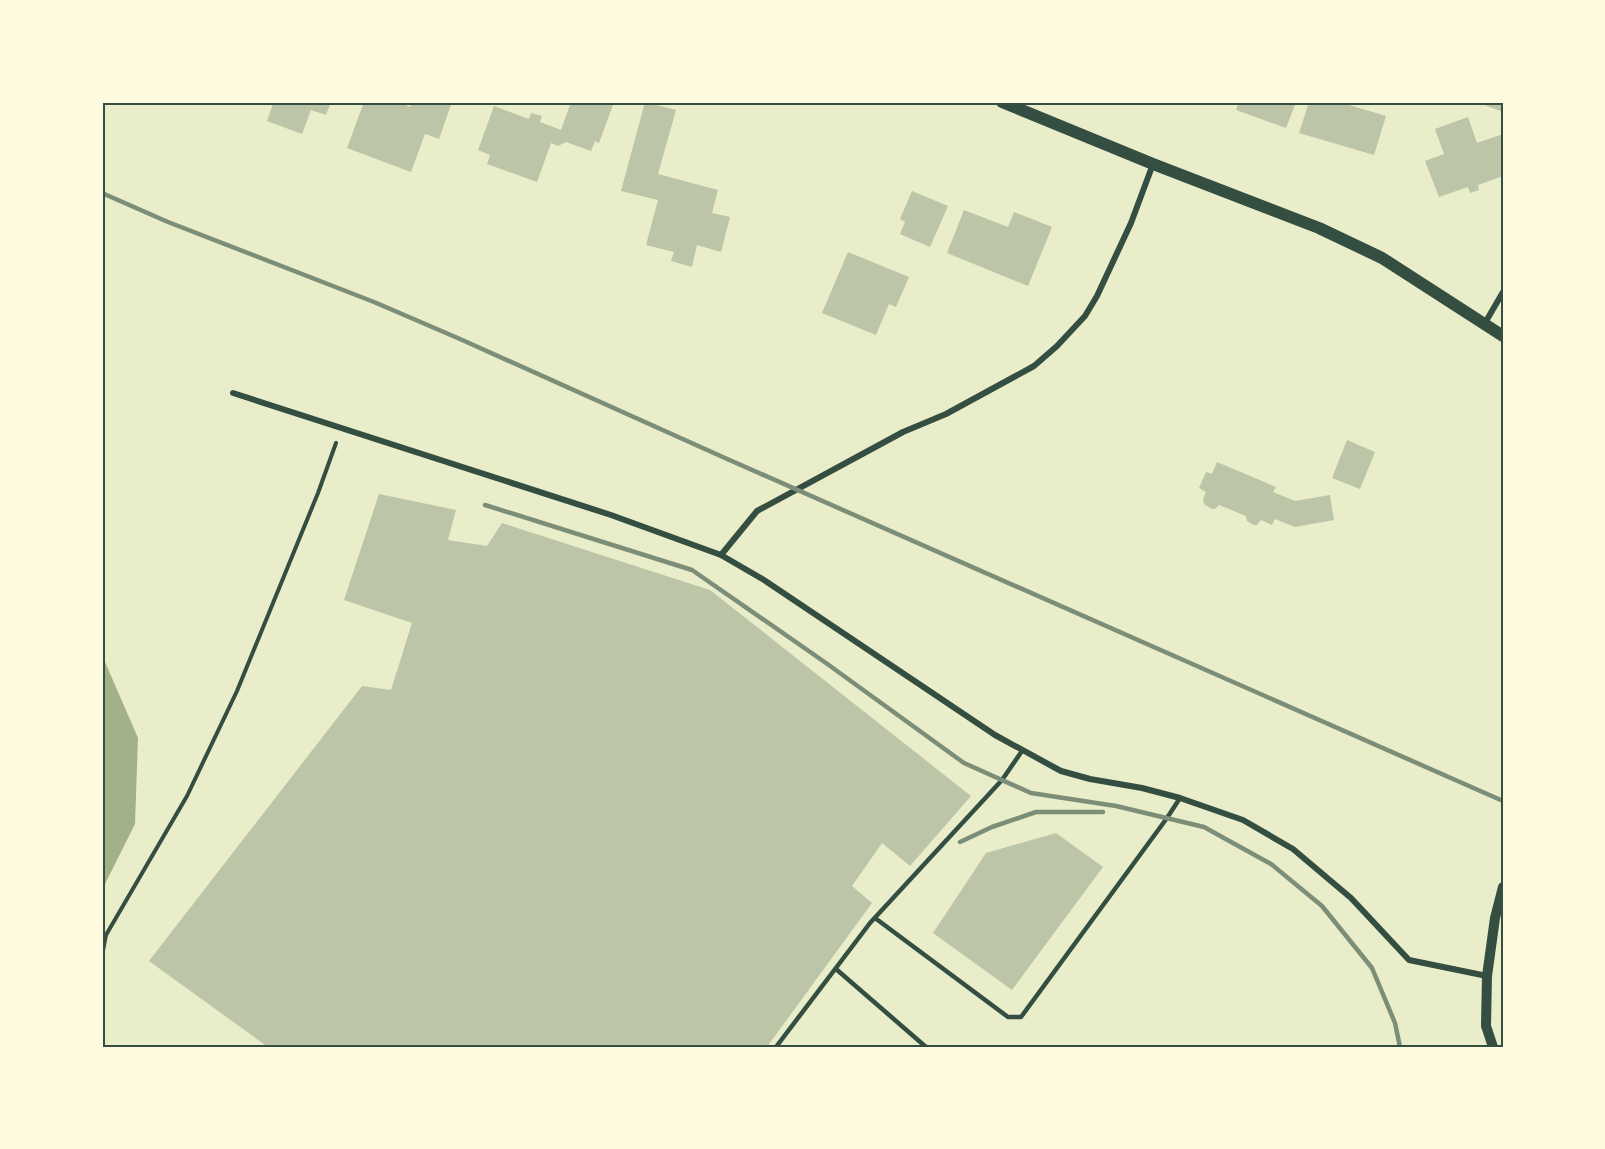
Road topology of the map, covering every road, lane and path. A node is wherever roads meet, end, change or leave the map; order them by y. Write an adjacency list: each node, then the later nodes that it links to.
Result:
1 (1002, 102): 2 (main road)
2 (1153, 164): 4 (main road); 8 (street)
3 (1503, 292): 4 (street)
4 (1485, 323): 5 (main road)
5 (1503, 336)
6 (233, 393): 7 (street)
7 (341, 428): 8 (street); 13 (path)
8 (721, 555): 9 (street)
9 (1022, 751): 10 (street); 12 (lane)
10 (1180, 798): 12 (lane); 15 (street)
11 (1503, 887): 15 (street)
12 (875, 918): 14 (lane)
13 (102, 956)
14 (836, 969): 16 (lane); 17 (lane)
15 (1487, 976): 18 (street)
16 (776, 1047)
17 (926, 1047)
18 (1492, 1047)

